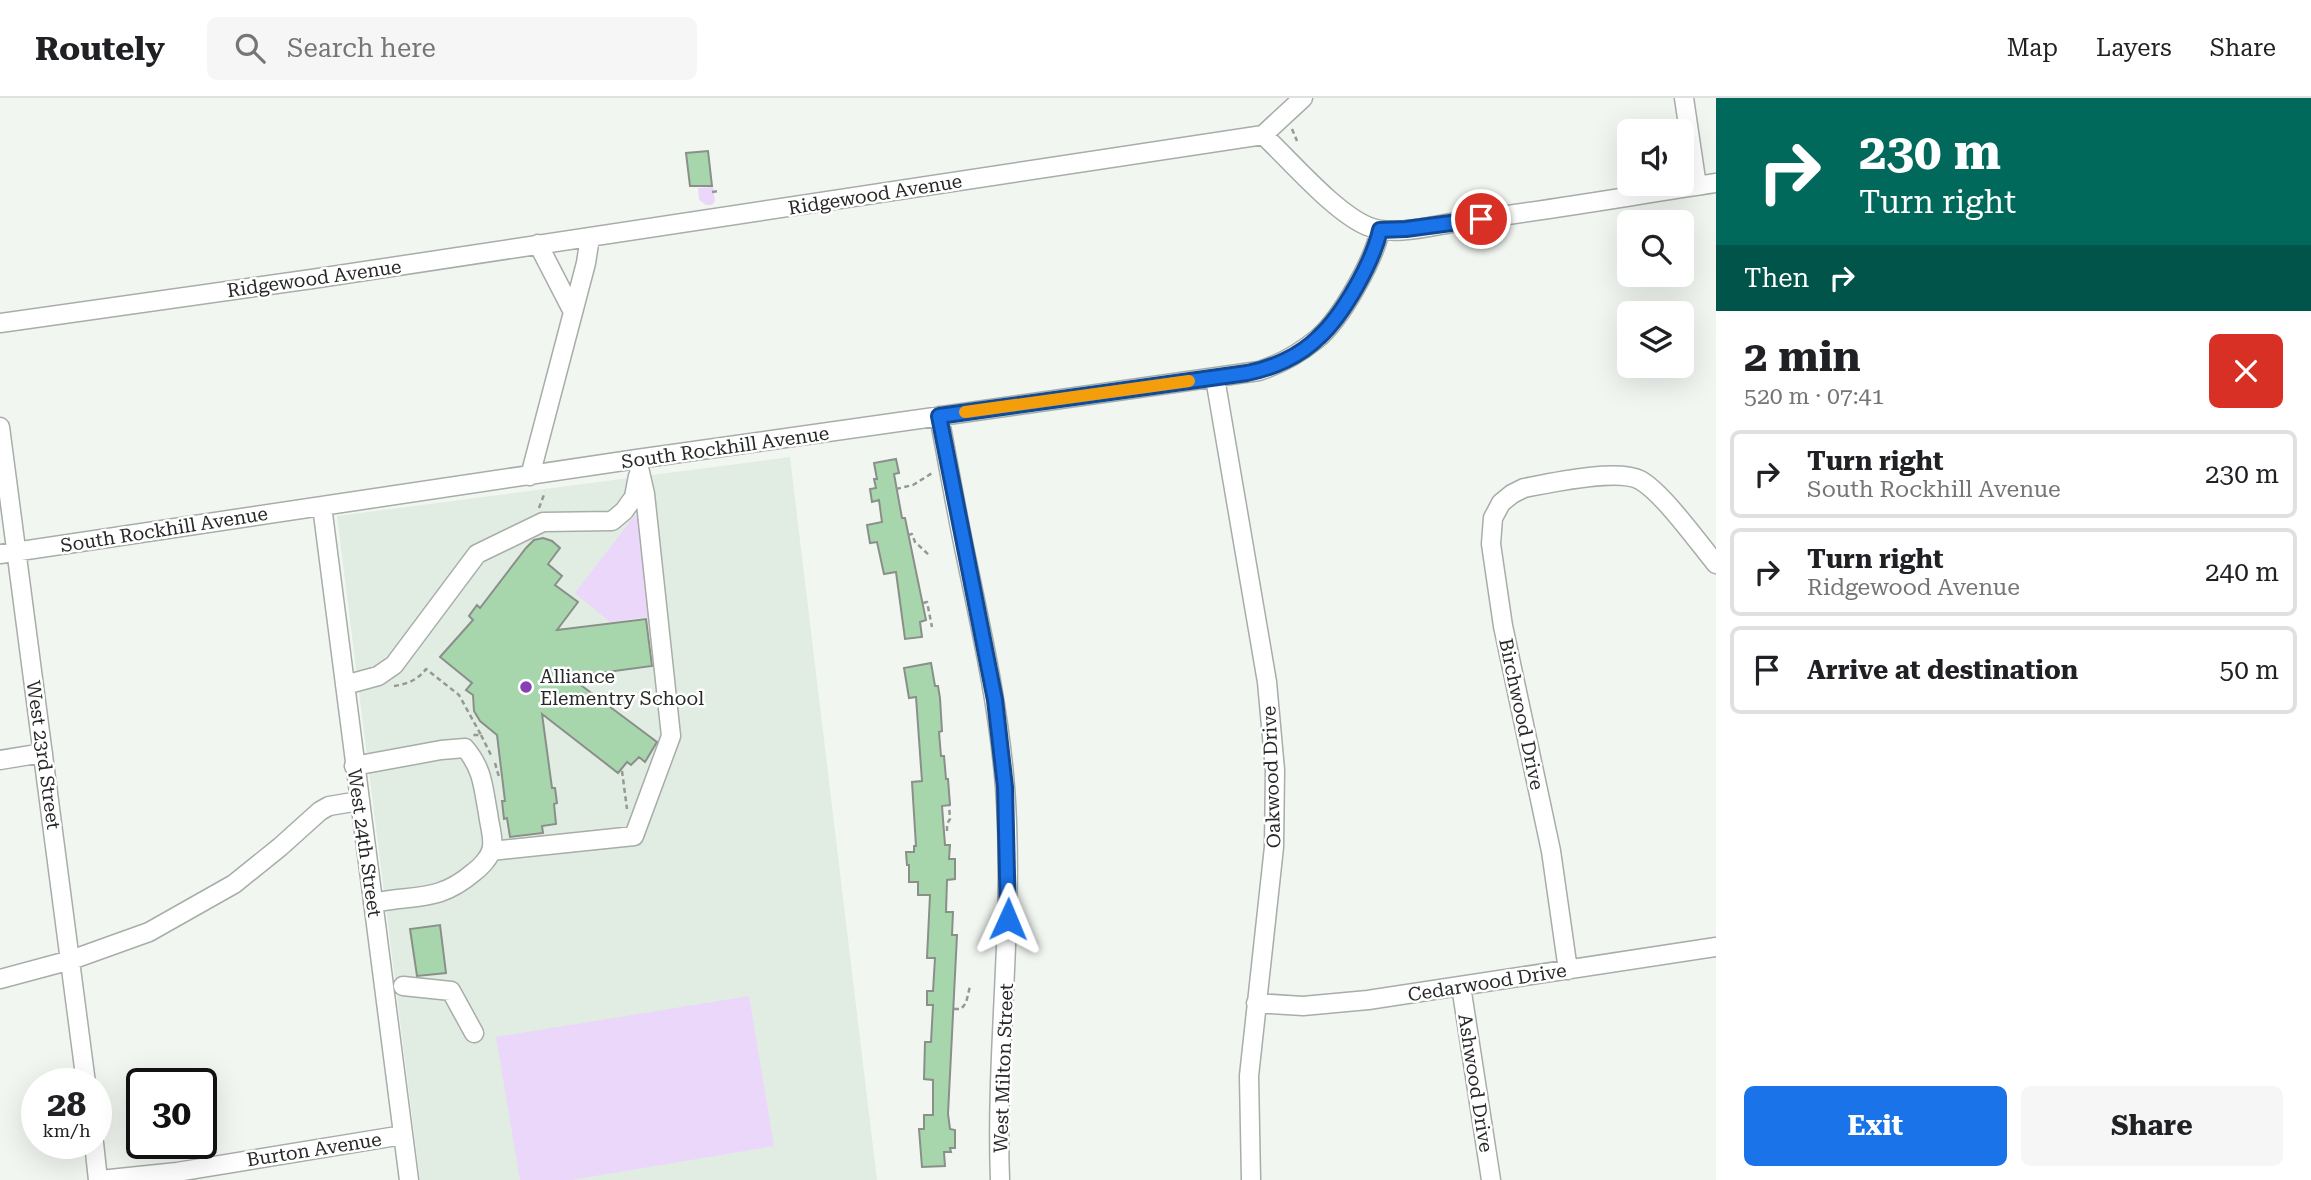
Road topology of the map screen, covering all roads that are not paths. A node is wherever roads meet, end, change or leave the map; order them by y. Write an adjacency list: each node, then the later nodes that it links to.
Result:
1 (1303, 98): 3 (street)
2 (1684, 98): 5 (street)
3 (1263, 135): 6 (street); 7 (street, Ridgewood Avenue)
4 (1716, 183): 5 (street)
5 (1696, 186): 6 (street)
6 (1380, 230): 11 (street, South Rockhill Avenue)
7 (590, 237): 8 (street, Ridgewood Avenue); 9 (street)
8 (538, 244): 9 (street); 10 (street, Ridgewood Avenue)
9 (573, 312): 15 (street)
10 (0, 323)
11 (1215, 378): 12 (street, South Rockhill Avenue); 32 (street, Oakwood Drive)
12 (939, 416): 14 (street, South Rockhill Avenue); 39 (street, West Milton Street)
13 (0, 427): 17 (street, West 23rd Street)
14 (637, 459): 15 (street, South Rockhill Avenue); 19 (street); 24 (street)
15 (530, 476): 16 (street, South Rockhill Avenue)
16 (322, 506): 17 (street, South Rockhill Avenue); 19 (street, West 24th Street)
17 (8, 553): 20 (street, West 23rd Street)
18 (1716, 564): 28 (street, Birchwood Drive)
19 (345, 685): 22 (street, West 24th Street)
20 (43, 753): 21 (street); 27 (street, West 23rd Street)
21 (0, 760)
22 (354, 766): 23 (street, West 24th Street); 24 (street)
23 (359, 802): 25 (street, West 24th Street); 27 (street)
24 (491, 852): 25 (street)
25 (373, 903): 35 (street, West 24th Street)
26 (1716, 947): 28 (street, Cedarwood Drive)
27 (71, 960): 29 (street); 34 (street, West 23rd Street)
28 (1568, 970): 31 (street, Cedarwood Drive)
29 (0, 979)
30 (403, 986): 33 (street)
31 (1461, 986): 32 (street, Cedarwood Drive); 41 (street, Ashwood Drive)
32 (1256, 1003): 40 (street, Oakwood Drive)
33 (474, 1033)
34 (84, 1068)
35 (403, 1135): 37 (street, Burton Avenue); 38 (street, West 24th Street)
36 (96, 1159): 37 (street)
37 (99, 1180)
38 (409, 1180)
39 (1000, 1180)
40 (1251, 1180)
41 (1491, 1180)

